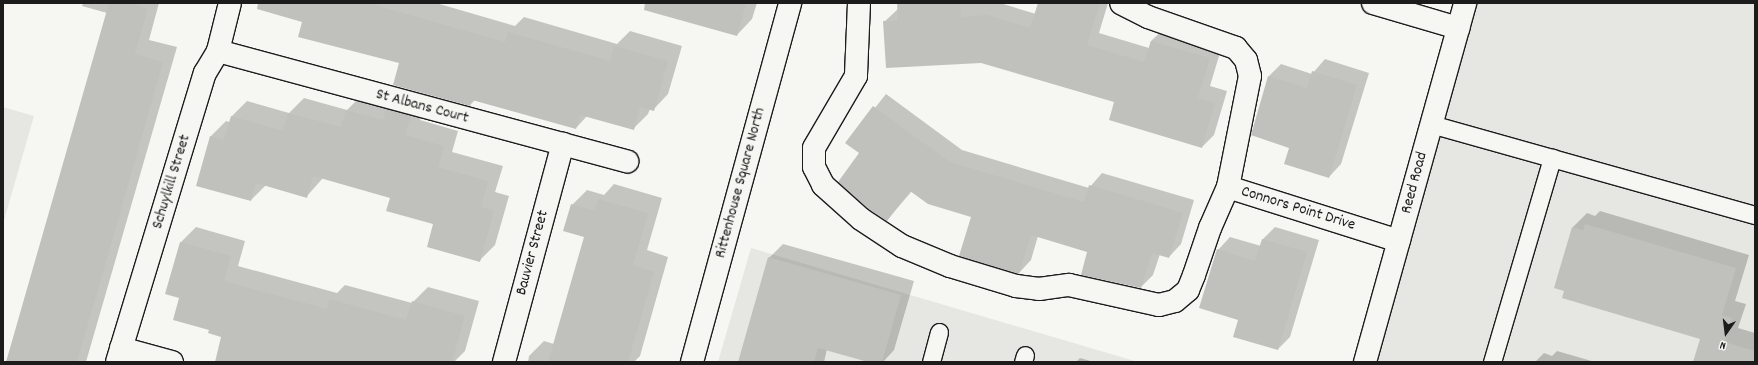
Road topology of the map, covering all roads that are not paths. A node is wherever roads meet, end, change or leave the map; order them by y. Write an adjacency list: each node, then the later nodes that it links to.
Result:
1 (230, 3): 8 (street, Schuylkill Street)
2 (790, 3): 20 (street, Rittenhouse Square North)
3 (859, 3): 13 (street, Connors Point Drive)
4 (1121, 3): 13 (street)
5 (1373, 3): 7 (street)
6 (1465, 3): 7 (street, Reed Road)
7 (1458, 28): 9 (street, Reed Road)
8 (218, 51): 10 (street, St Albans Court); 17 (street, Schuylkill Street)
9 (1431, 124): 11 (lane); 15 (street, Reed Road)
10 (562, 144): 12 (street, St Albans Court); 19 (street, Bauvier Street)
11 (1552, 158): 14 (lane); 23 (lane)
12 (627, 161)
13 (1228, 187): 15 (street, Connors Point Drive)
14 (1755, 215)
15 (1399, 240): 22 (street, Reed Road)
16 (939, 332): 21 (lane)
17 (119, 355): 18 (street)
18 (172, 362)
19 (504, 362)
20 (692, 362)
21 (931, 362)
22 (1365, 362)
23 (1492, 362)

